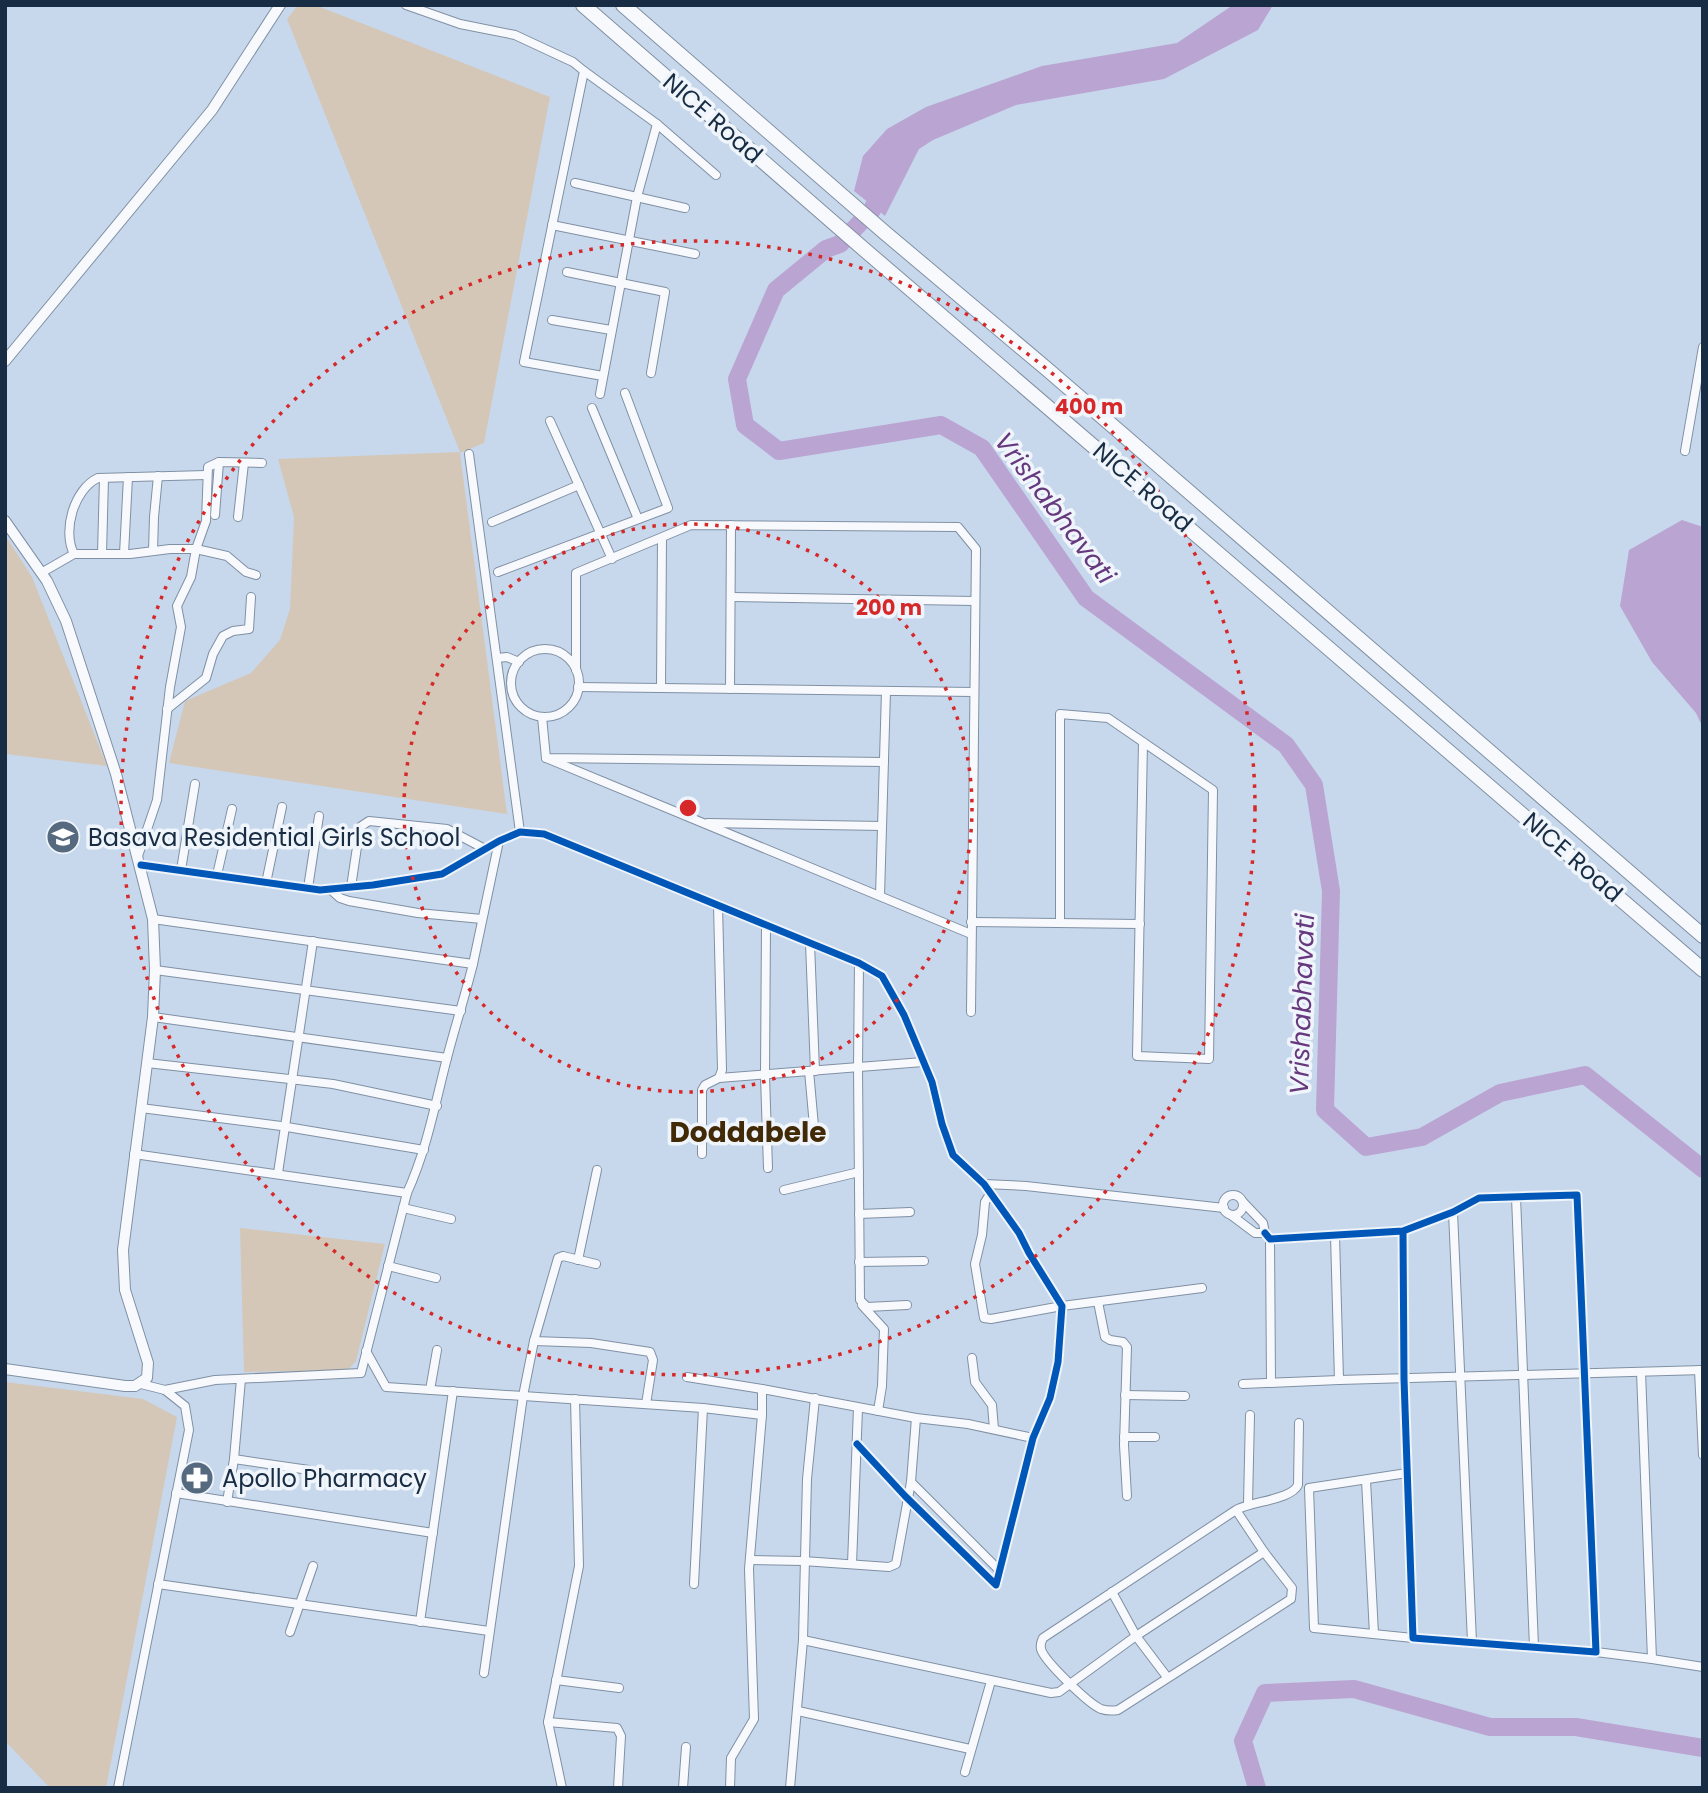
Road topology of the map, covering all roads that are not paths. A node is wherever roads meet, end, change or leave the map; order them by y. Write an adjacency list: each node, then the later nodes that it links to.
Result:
1 (280, 5): 19 (street)
2 (406, 5): 5 (street)
3 (583, 5): 102 (highway, NICE Road)
4 (623, 5): 96 (highway, NICE Road)
5 (584, 71): 6 (street); 11 (street)
6 (657, 124): 7 (street); 9 (street)
7 (716, 175)
8 (575, 183): 9 (street)
9 (637, 197): 10 (street); 12 (street)
10 (685, 208)
11 (552, 225): 12 (street); 21 (street)
12 (628, 241): 13 (street); 15 (street)
13 (695, 254)
14 (567, 272): 15 (street)
15 (620, 283): 17 (street); 20 (street)
16 (552, 320): 17 (street)
17 (611, 330): 21 (street)
18 (1703, 346): 26 (street)
19 (5, 361)
20 (651, 373)
21 (603, 376): 23 (street)
22 (625, 393): 38 (street)
23 (600, 394)
24 (592, 408): 38 (street)
25 (550, 422): 35 (street)
26 (1685, 451)
27 (469, 454): 56 (street)
28 (219, 462): 29 (street); 31 (street); 36 (street)
29 (244, 463): 30 (street); 37 (street)
30 (262, 463)
31 (206, 475): 32 (street); 44 (street)
32 (158, 476): 33 (street); 45 (street)
33 (128, 477): 34 (street); 48 (street)
34 (104, 478): 46 (street); 47 (street)
35 (579, 485): 40 (street); 42 (street)
36 (215, 515)
37 (238, 517)
38 (638, 519): 42 (street)
39 (5, 521): 51 (street)
40 (492, 522)
41 (731, 525): 43 (street); 54 (street); 55 (street)
42 (600, 533): 49 (street); 50 (street)
43 (662, 538): 49 (street); 60 (street)
44 (196, 549): 45 (street); 52 (street); 65 (street)
45 (153, 551): 48 (street)
46 (74, 554): 47 (street); 51 (street)
47 (102, 554): 48 (street)
48 (124, 554)
49 (612, 559): 58 (street)
50 (498, 572)
51 (41, 573): 80 (street)
52 (256, 575)
53 (251, 597): 65 (street)
54 (731, 597): 55 (street); 61 (street)
55 (975, 601): 63 (street)
56 (497, 658): 57 (street); 66 (street)
57 (519, 662): 58 (street); 64 (street)
58 (576, 670): 59 (street)
59 (578, 687): 60 (street); 67 (street)
60 (661, 688): 61 (street)
61 (730, 689): 62 (street)
62 (886, 691): 63 (street); 70 (street)
63 (974, 692): 91 (street)
64 (522, 708): 66 (street); 67 (street)
65 (167, 709): 80 (street)
66 (504, 712): 77 (street)
67 (541, 716): 69 (street)
68 (1143, 742): 92 (street); 93 (street); 93 (street)
69 (546, 758): 70 (street); 75 (street)
70 (884, 762): 76 (street)
71 (195, 785): 81 (street)
72 (282, 807): 83 (street)
73 (232, 809): 82 (street)
74 (319, 816): 85 (street)
75 (702, 822): 76 (street); 87 (street)
76 (882, 826): 87 (street)
77 (520, 832): 78 (street); 88 (street)
78 (499, 841): 79 (street); 90 (street)
79 (485, 849): 84 (street); 84 (street)
80 (139, 861): 81 (street); 89 (street)
81 (181, 870): 82 (street)
82 (217, 875): 83 (street)
83 (266, 883): 85 (street)
84 (351, 887): 86 (street)
85 (308, 888): 86 (street)
86 (330, 889): 90 (street)
87 (880, 896): 95 (street)
88 (718, 905): 94 (street); 114 (street)
89 (153, 919): 97 (street); 101 (street)
90 (482, 919): 100 (street)
91 (971, 922): 92 (street); 95 (street)
92 (1060, 923): 93 (street)
93 (1140, 924)
94 (766, 925): 98 (street); 113 (street)
95 (971, 934): 105 (street)
96 (1703, 936)
97 (313, 941): 100 (street); 103 (street)
98 (810, 943): 99 (street); 112 (street)
99 (859, 963): 109 (street); 111 (street)
100 (473, 964): 104 (street)
101 (155, 970): 103 (street); 106 (street)
102 (1703, 970)
103 (306, 990): 104 (street); 107 (street)
104 (461, 1011): 108 (street)
105 (971, 1012)
106 (153, 1017): 107 (street); 110 (street)
107 (299, 1037): 108 (street); 115 (street)
108 (447, 1058): 116 (street)
109 (923, 1062): 111 (street); 127 (street)
110 (147, 1063): 115 (street); 117 (street)
111 (858, 1068): 112 (street); 125 (street)
112 (812, 1071): 113 (street); 119 (street)
113 (765, 1076): 114 (street); 123 (street)
114 (719, 1078): 122 (street)
115 (292, 1079): 116 (street); 118 (street)
116 (437, 1106): 120 (street)
117 (141, 1108): 118 (street); 121 (street)
118 (285, 1126): 120 (street); 126 (street)
119 (815, 1137)
120 (424, 1150): 129 (street)
121 (134, 1154): 126 (street); 169 (street)
122 (702, 1154)
123 (768, 1168)
124 (597, 1170): 143 (street)
125 (859, 1172): 128 (street); 137 (street)
126 (278, 1174): 129 (street)
127 (984, 1184): 130 (street); 133 (street)
128 (784, 1190)
129 (407, 1193): 134 (street)
130 (989, 1194): 153 (street); 153 (street)
131 (1516, 1197): 136 (street); 161 (street); 162 (street)
132 (1243, 1202): 133 (street); 138 (street); 142 (street)
133 (1224, 1208): 138 (street)
134 (403, 1209): 139 (street); 147 (street)
135 (910, 1212): 137 (street)
136 (1453, 1212): 140 (street); 164 (street)
137 (859, 1214): 145 (street)
138 (1231, 1215): 142 (street)
139 (451, 1219)
140 (1403, 1231): 141 (street); 166 (street)
141 (1335, 1235): 142 (street); 167 (street)
142 (1267, 1236): 168 (street)
143 (578, 1260): 146 (street); 154 (street)
144 (924, 1261): 145 (street)
145 (859, 1262): 151 (street)
146 (596, 1264)
147 (388, 1266): 148 (street); 156 (street)
148 (436, 1278)
149 (1202, 1288): 150 (street)
150 (1098, 1303): 153 (street); 176 (street)
151 (862, 1304): 152 (street); 183 (street)
152 (907, 1306)
153 (1062, 1306): 191 (street)
154 (534, 1341): 175 (street); 180 (street)
155 (437, 1350): 173 (street)
156 (366, 1351): 165 (street); 173 (street)
157 (972, 1359): 188 (street)
158 (5, 1369): 169 (street)
159 (1701, 1370): 160 (street); 193 (street)
160 (1642, 1372): 161 (street); 226 (street)
161 (1584, 1373): 162 (street); 225 (street)
162 (1524, 1374): 164 (street); 224 (street)
163 (687, 1377): 171 (street)
164 (1462, 1378): 166 (street); 223 (street)
165 (241, 1379): 172 (street); 194 (street)
166 (1404, 1379): 167 (street); 196 (street)
167 (1339, 1380): 168 (street)
168 (1271, 1383): 170 (street)
169 (141, 1384): 172 (street)
170 (1243, 1384)
171 (762, 1389): 178 (street); 184 (street)
172 (165, 1390): 199 (street)
173 (430, 1390): 174 (street)
174 (453, 1391): 175 (street); 205 (street)
175 (523, 1395): 179 (street); 217 (street)
176 (1125, 1395): 177 (street); 189 (street)
177 (1185, 1396)
178 (815, 1398): 182 (street); 208 (street)
179 (575, 1399): 180 (street); 230 (street)
180 (646, 1404): 181 (street)
181 (703, 1408): 184 (street); 213 (street)
182 (858, 1408): 183 (street); 192 (street)
183 (878, 1411): 186 (street)
184 (762, 1415): 207 (street)
185 (1250, 1415): 203 (street)
186 (916, 1418): 188 (street); 198 (street)
187 (1299, 1423): 203 (street)
188 (993, 1429): 191 (street)
189 (1124, 1437): 190 (street); 200 (street)
190 (1155, 1437)
191 (1033, 1438): 211 (street)
192 (857, 1444): 201 (street); 209 (street)
193 (1703, 1455)
194 (234, 1459): 195 (street); 202 (street)
195 (309, 1470)
196 (1408, 1473): 197 (street); 221 (street)
197 (1366, 1480): 219 (street); 219 (street)
198 (911, 1482): 201 (street); 211 (street)
199 (176, 1493): 202 (street); 212 (street)
200 (1128, 1496)
201 (908, 1499): 209 (street); 211 (street)
202 (227, 1502): 205 (street)
203 (1248, 1503): 204 (street)
204 (1236, 1510): 206 (street); 214 (street)
205 (433, 1533): 216 (street)
206 (1264, 1552): 220 (street); 229 (street)
207 (750, 1560): 208 (street); 243 (street)
208 (803, 1561): 209 (street); 222 (street)
209 (852, 1564)
210 (313, 1566): 215 (street)
211 (1000, 1571)
212 (158, 1584): 215 (street); 239 (street)
213 (694, 1584)
214 (1112, 1592): 220 (street); 232 (street)
215 (299, 1604): 216 (street); 218 (street)
216 (420, 1622): 217 (street)
217 (489, 1631): 228 (street)
218 (290, 1632)
219 (1374, 1634): 221 (street)
220 (1136, 1636): 229 (street); 232 (street)
221 (1413, 1638): 223 (street)
222 (803, 1640): 231 (street); 234 (street)
223 (1472, 1642): 224 (street)
224 (1534, 1647): 225 (street)
225 (1596, 1652): 226 (street)
226 (1652, 1659): 227 (street)
227 (1703, 1667)
228 (484, 1673)
229 (1167, 1677): 232 (street)
230 (556, 1680): 233 (street); 235 (street)
231 (991, 1681): 232 (street); 237 (street)
232 (1070, 1684)
233 (619, 1688)
234 (798, 1711): 237 (street); 244 (street)
235 (548, 1722): 240 (street); 241 (street)
236 (686, 1747): 242 (street)
237 (970, 1749): 238 (street)
238 (965, 1772)
239 (118, 1788)
240 (562, 1788)
241 (618, 1788)
242 (683, 1788)
243 (730, 1788)
244 (790, 1788)

